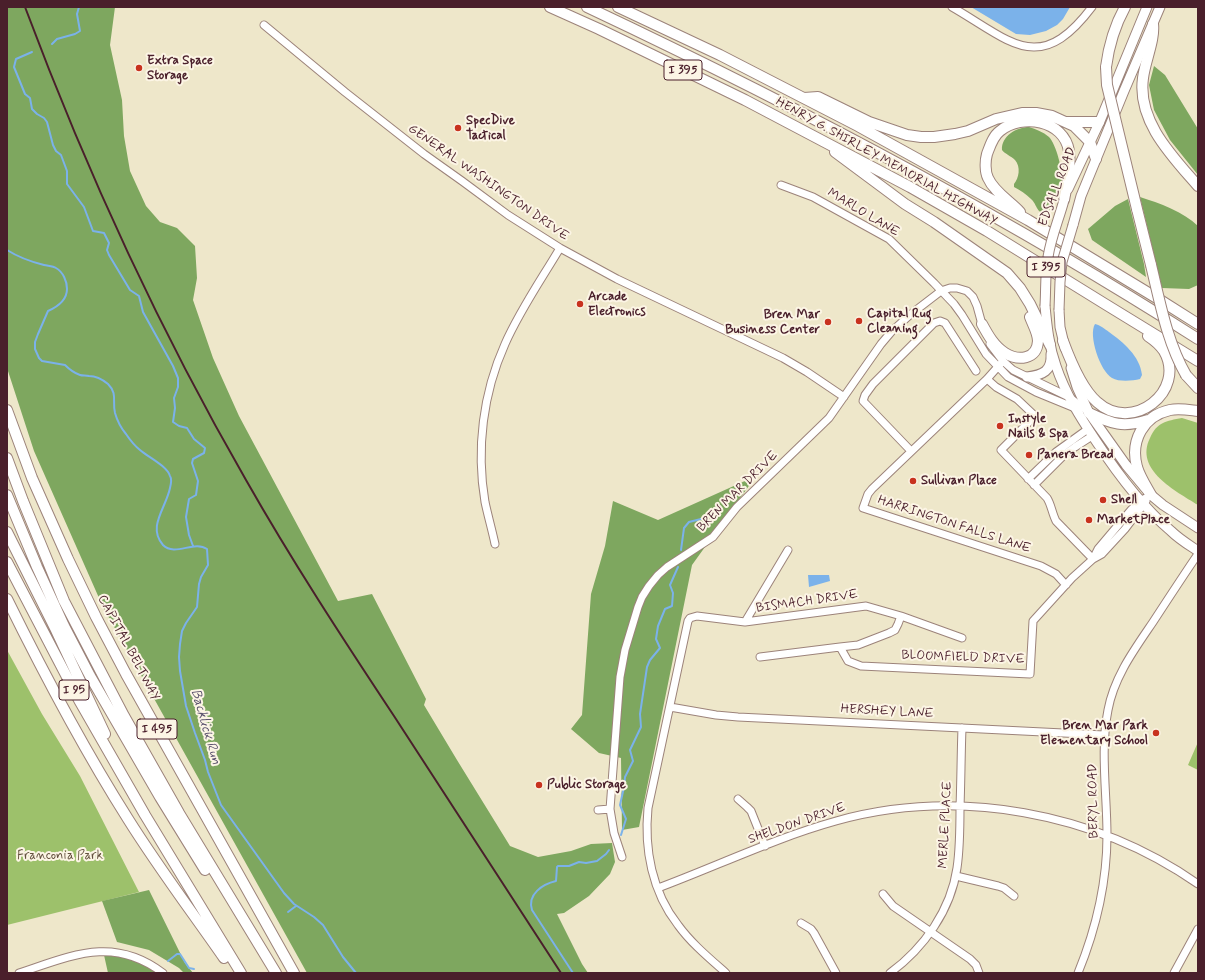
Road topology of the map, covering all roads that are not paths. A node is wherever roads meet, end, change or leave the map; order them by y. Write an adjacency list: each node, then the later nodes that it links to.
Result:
1 (550, 7): 14 (highway, HENRY G. SHIRLEY MEMORIAL HIGHWAY / I 395)
2 (587, 7): 27 (highway)
3 (618, 7): 11 (highway, HENRY G. SHIRLEY MEMORIAL HIGHWAY / I 395)
4 (952, 7): 5 (street)
5 (1092, 7)
6 (1125, 7): 36 (highway, bridge)
7 (1147, 7): 13 (main road, EDSALL ROAD)
8 (1160, 7): 9 (main road, EDSALL ROAD)
9 (1153, 24): 16 (main road, EDSALL ROAD); 18 (highway)
10 (264, 25): 21 (street, GENERAL WASHINGTON DRIVE)
11 (804, 98): 12 (highway); 20 (highway, HENRY G. SHIRLEY MEMORIAL HIGHWAY / I 395)
12 (1066, 122): 13 (highway); 15 (highway)
13 (1099, 122): 15 (main road, EDSALL ROAD)
14 (814, 136): 22 (highway); 24 (highway, HENRY G. SHIRLEY MEMORIAL HIGHWAY / I 395)
15 (1090, 142): 16 (highway); 19 (main road, EDSALL ROAD)
16 (1096, 159): 28 (main road, EDSALL ROAD, bridge)
17 (781, 185): 23 (street, MARLO LANE)
18 (1198, 186)
19 (1064, 200): 20 (highway); 29 (main road, EDSALL ROAD, bridge)
20 (1028, 220): 26 (highway, HENRY G. SHIRLEY MEMORIAL HIGHWAY / I 395)
21 (560, 248): 38 (street, GENERAL WASHINGTON DRIVE); 56 (street)
22 (987, 258): 25 (highway); 29 (highway)
23 (942, 291): 25 (street); 32 (street); 38 (street, BREN MAR DRIVE)
24 (1105, 304): 28 (highway); 31 (highway, HENRY G. SHIRLEY MEMORIAL HIGHWAY / I 395)
25 (982, 324): 30 (street)
26 (1198, 324)
27 (1198, 339)
28 (1063, 341): 42 (main road, EDSALL ROAD)
29 (1051, 347): 34 (main road); 37 (main road, EDSALL ROAD)
30 (1003, 361): 32 (street, HARRINGTON FALLS LANE); 34 (street)
31 (1198, 361)
32 (997, 367): 35 (street, HARRINGTON FALLS LANE); 39 (street)
33 (976, 371): 45 (street)
34 (1027, 377): 37 (street)
35 (987, 379): 45 (street, HARRINGTON FALLS LANE); 47 (street)
36 (1198, 388)
37 (1069, 397): 39 (main road, EDSALL ROAD); 42 (street)
38 (844, 398): 73 (street, BREN MAR DRIVE)
39 (1075, 408): 42 (main road); 44 (main road, EDSALL ROAD)
40 (7, 410): 92 (highway, CAPITAL BELTWAY / I 495)
41 (1198, 411): 43 (highway)
42 (1089, 413): 43 (highway); 50 (main road, EDSALL ROAD)
43 (1152, 419): 50 (highway)
44 (1090, 432): 47 (street); 48 (street); 52 (main road, EDSALL ROAD)
45 (911, 451): 61 (street, HARRINGTON FALLS LANE)
46 (7, 458): 91 (highway, I 95)
47 (1028, 479): 48 (street)
48 (1034, 485): 59 (street)
49 (7, 495): 53 (highway)
50 (1151, 495): 52 (street, BLOOMFIELD DRIVE); 54 (main road, EDSALL ROAD)
51 (7, 502): 53 (highway)
52 (1142, 502): 58 (main road, EDSALL ROAD); 59 (street, BLOOMFIELD DRIVE)
53 (19, 527): 91 (highway)
54 (1198, 528)
55 (7, 532): 75 (highway)
56 (495, 544)
57 (788, 550): 64 (street, BISMACH DRIVE)
58 (1198, 552): 70 (street, BERYL ROAD)
59 (1092, 559): 61 (street, BLOOMFIELD DRIVE)
60 (7, 562): 75 (highway, I 95)
61 (1066, 585): 66 (street, BLOOMFIELD DRIVE)
62 (7, 599): 89 (highway)
63 (901, 616): 64 (street, BISMACH DRIVE); 65 (street, BISMACH DRIVE); 66 (street, BLOOMFIELD DRIVE)
64 (745, 622): 68 (street, BISMACH DRIVE)
65 (962, 638)
66 (840, 647): 67 (street, BLOOMFIELD DRIVE)
67 (760, 657)
68 (670, 706): 69 (street, HERSHEY LANE); 81 (street)
69 (962, 728): 70 (street, HERSHEY LANE); 72 (street, MERLE PLACE)
70 (1104, 735): 76 (street, BERYL ROAD)
71 (738, 799): 77 (street)
72 (960, 806): 76 (street, SHELDON DRIVE); 77 (street, SHELDON DRIVE); 79 (street, MERLE PLACE)
73 (610, 809): 74 (street); 78 (street, BREN MAR DRIVE)
74 (598, 810)
75 (145, 815): 90 (highway, I 95)
76 (1107, 835): 80 (street, SHELDON DRIVE); 97 (street, BERYL ROAD)
77 (765, 846): 81 (street, SHELDON DRIVE)
78 (622, 857)
79 (956, 876): 83 (street); 86 (street, MERLE PLACE)
80 (1198, 884)
81 (658, 888): 93 (street)
82 (883, 894): 86 (street)
83 (1014, 896)
84 (801, 923): 94 (street)
85 (1198, 929): 98 (street)
86 (931, 932): 95 (street, MERLE PLACE); 96 (street)
87 (19, 973): 88 (street)
88 (163, 973)
89 (235, 973)
90 (241, 973)
91 (275, 973)
92 (294, 973)
93 (726, 973)
94 (836, 973)
95 (890, 973)
96 (979, 973)
97 (1078, 973)
98 (1174, 973)

